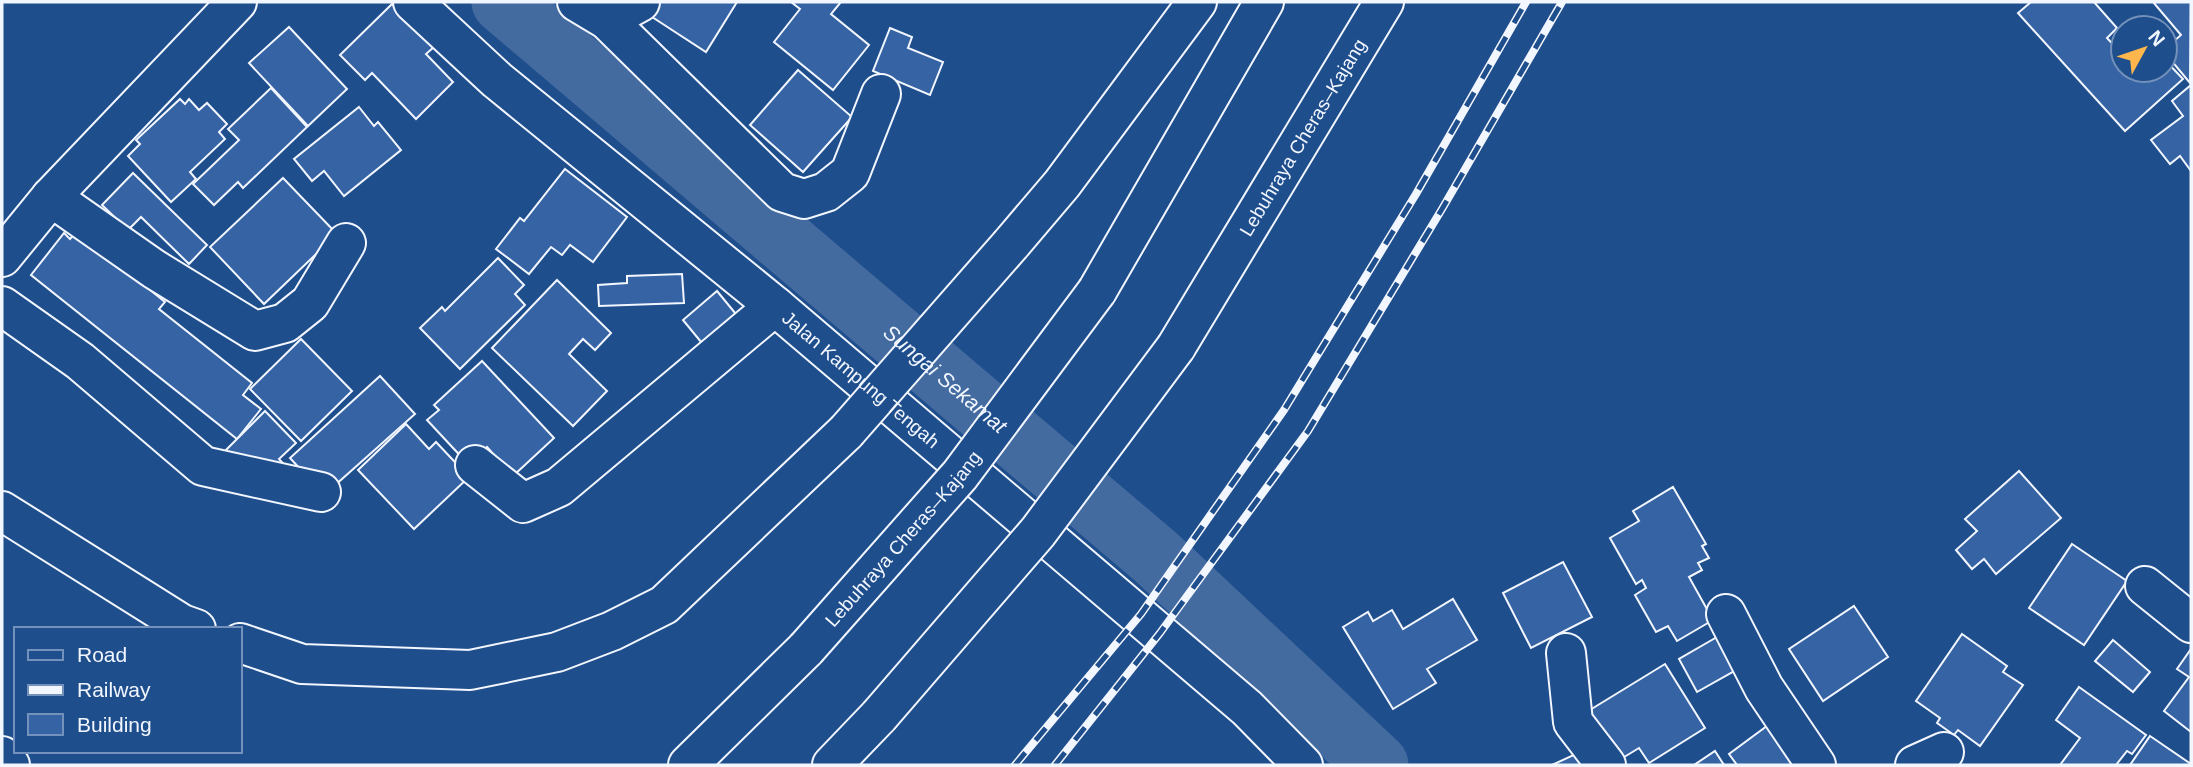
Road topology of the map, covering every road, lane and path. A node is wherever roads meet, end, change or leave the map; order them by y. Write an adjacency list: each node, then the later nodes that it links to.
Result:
1 (237, 2): 9 (main road)
2 (413, 2): 13 (main road, Jalan Kampung Tengah)
3 (640, 2): 7 (main road)
4 (1197, 2): 21 (main road, bridge)
5 (1264, 2): 25 (main road, Lebuhraya Cheras–Kajang, bridge)
6 (1384, 2): 26 (main road, Lebuhraya Cheras–Kajang, bridge)
7 (592, 11): 8 (main road)
8 (881, 94)
9 (51, 197): 10 (main road); 11 (main road)
10 (346, 243)
11 (2, 257)
12 (2, 306): 15 (main road)
13 (775, 306): 14 (main road); 27 (main road, Jalan Kampung Tengah)
14 (475, 465)
15 (321, 492)
16 (2, 511): 20 (main road)
17 (2145, 586): 19 (main road)
18 (1726, 614): 29 (main road)
19 (2191, 623)
20 (190, 627)
21 (242, 644)
22 (1566, 653): 28 (main road)
23 (2, 756): 24 (main road)
24 (10, 765)
25 (688, 765)
26 (832, 765)
27 (1303, 765)
28 (1606, 765)
29 (1816, 765)

